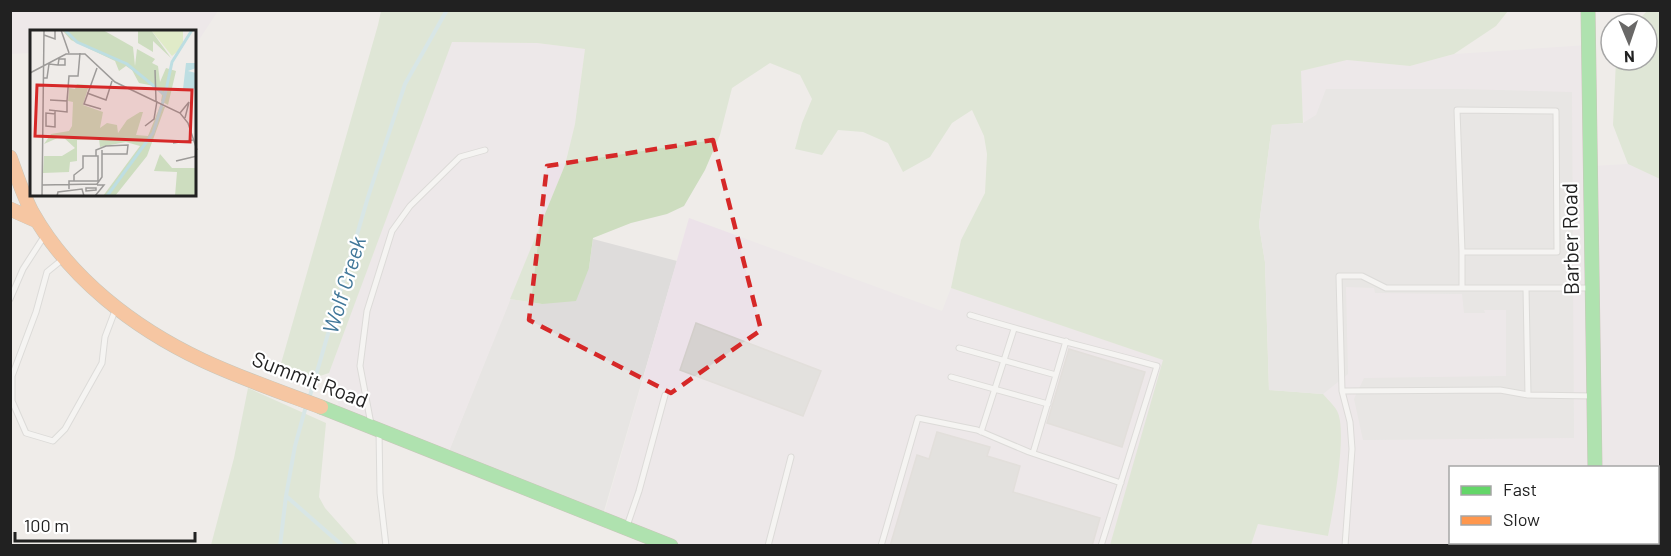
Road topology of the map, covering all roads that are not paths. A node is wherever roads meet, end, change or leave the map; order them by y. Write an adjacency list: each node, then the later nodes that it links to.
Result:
1 (1588, 10): 11 (street, Barber Road)
2 (485, 150): 27 (lane)
3 (10, 157): 5 (street, Summit Road)
4 (10, 209): 5 (street)
5 (37, 221): 6 (street, Summit Road)
6 (46, 233): 8 (street, Summit Road); 12 (lane)
7 (1462, 252): 7 (lane); 9 (lane)
8 (64, 258): 13 (street, Summit Road); 13 (lane)
9 (1462, 287): 10 (lane); 22 (lane)
10 (1526, 288): 11 (lane); 24 (lane)
11 (1593, 288): 25 (street, Barber Road)
12 (10, 299)
13 (117, 307): 27 (street, Summit Road)
14 (970, 315): 15 (lane)
15 (1014, 329): 16 (lane); 18 (lane)
16 (1066, 341): 19 (lane); 32 (lane)
17 (959, 348): 18 (lane)
18 (1004, 359): 19 (lane); 21 (lane)
19 (1056, 375): 26 (lane)
20 (951, 377): 21 (lane)
21 (994, 390): 26 (lane); 28 (lane)
22 (1342, 391): 24 (lane); 39 (lane)
23 (665, 395): 33 (lane)
24 (1528, 395): 25 (lane)
25 (1595, 396): 31 (street, Barber Road)
26 (1048, 404): 29 (lane)
27 (375, 428): 33 (street, Summit Road); 34 (lane)
28 (981, 432): 29 (lane); 37 (lane)
29 (1033, 453): 32 (lane)
30 (791, 457): 36 (lane)
31 (1595, 466)
32 (1121, 483): 38 (lane)
33 (627, 528): 35 (street, Summit Road)
34 (386, 546)
35 (671, 546)
36 (768, 546)
37 (881, 546)
38 (1101, 546)
39 (1345, 546)

